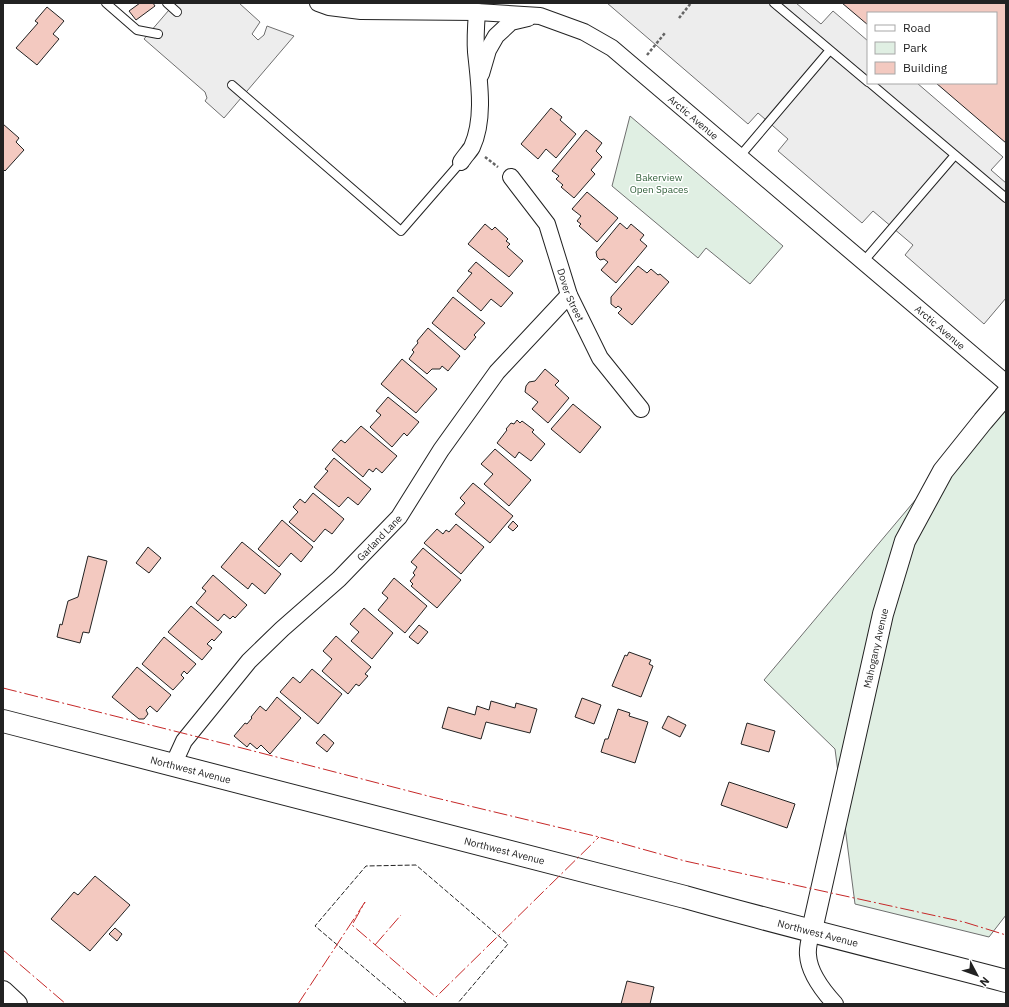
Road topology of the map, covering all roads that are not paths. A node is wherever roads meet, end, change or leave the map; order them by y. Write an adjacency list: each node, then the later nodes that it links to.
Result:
1 (106, 3): 8 (lane)
2 (167, 3): 6 (lane)
3 (318, 3): 5 (street, Arctic Avenue)
4 (774, 3): 9 (lane)
5 (477, 7): 7 (street, Arctic Avenue); 10 (street)
6 (177, 12)
7 (540, 16): 10 (street); 14 (street, Arctic Avenue)
8 (158, 34)
9 (830, 50): 11 (lane); 14 (lane)
10 (479, 77): 16 (street)
11 (867, 80)
12 (871, 84): 15 (lane)
13 (232, 85): 16 (lane)
14 (740, 156): 19 (street, Arctic Avenue)
15 (956, 156): 18 (lane); 19 (lane)
16 (461, 162)
17 (510, 176): 20 (street, Dover Street)
18 (1006, 198)
19 (863, 262): 21 (street, Arctic Avenue)
20 (570, 295): 23 (street, Dover Street); 25 (street, Garland Lane)
21 (1006, 383)
22 (1006, 394): 26 (street, Mahogany Avenue)
23 (641, 409)
24 (3, 722): 25 (main road, Northwest Avenue)
25 (173, 765): 26 (main road, Northwest Avenue)
26 (812, 930): 27 (main road, Northwest Avenue); 30 (street)
27 (1006, 981)
28 (3, 991): 29 (street)
29 (17, 1004)
30 (835, 1004)

